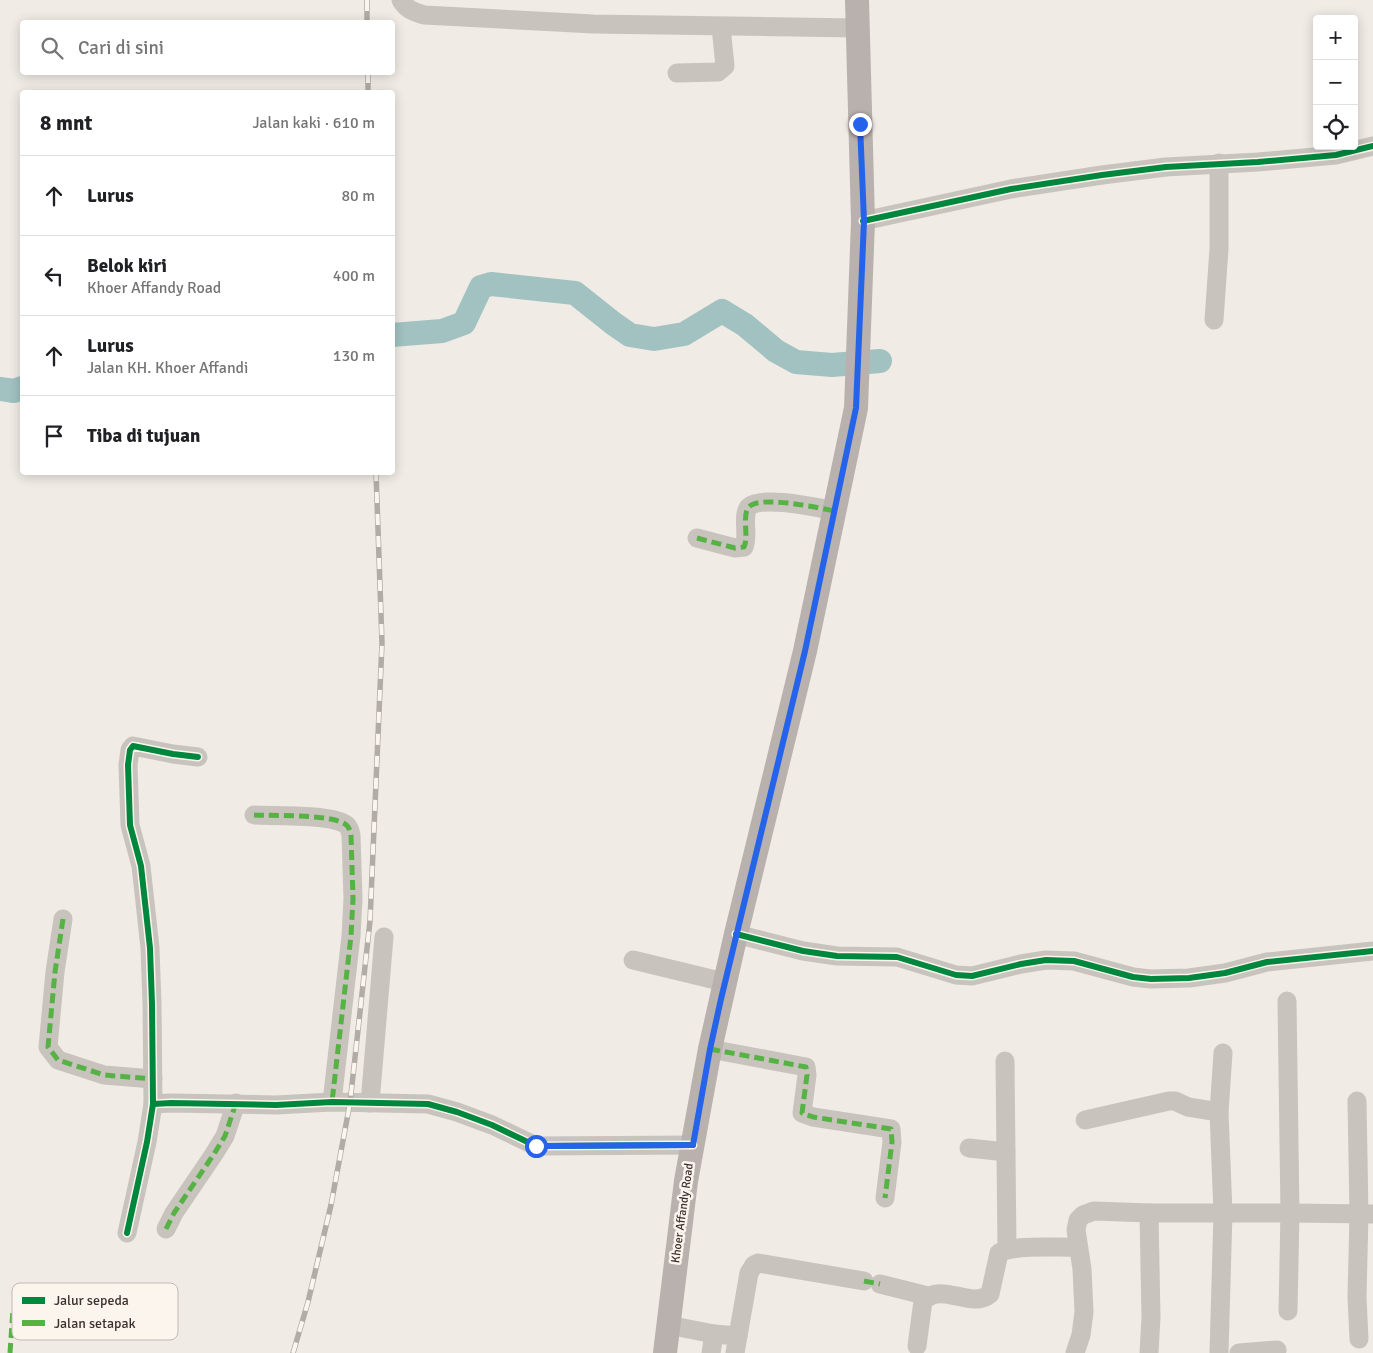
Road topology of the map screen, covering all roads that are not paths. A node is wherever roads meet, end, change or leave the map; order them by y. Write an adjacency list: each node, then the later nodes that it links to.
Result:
1 (401, 0): 3 (street)
2 (857, 0): 4 (main road, Khoer Affandy Road)
3 (720, 27): 4 (street); 5 (street)
4 (858, 28): 8 (main road, Khoer Affandy Road)
5 (678, 73)
6 (1373, 146): 7 (street)
7 (1219, 163): 8 (street); 9 (street)
8 (864, 221): 10 (main road, Khoer Affandy Road)
9 (1214, 320)
10 (835, 511): 11 (street); 15 (main road, Khoer Affandy Road)
11 (698, 538)
12 (198, 757): 24 (street)
13 (254, 815): 26 (street)
14 (63, 919): 24 (street)
15 (736, 934): 17 (street); 19 (main road, Khoer Affandy Road)
16 (384, 937): 28 (street)
17 (1373, 950)
18 (634, 960): 19 (street)
19 (724, 982): 21 (main road, Khoer Affandy Road)
20 (1287, 1002): 36 (street)
21 (710, 1049): 32 (main road, Khoer Affandy Road); 35 (street)
22 (1223, 1053): 30 (street)
23 (1005, 1061): 34 (street)
24 (152, 1079): 29 (street)
25 (1357, 1101): 39 (street)
26 (332, 1102): 27 (street); 28 (street)
27 (236, 1103): 29 (street); 40 (street)
28 (370, 1103): 32 (street)
29 (152, 1104): 41 (street)
30 (1219, 1112): 31 (street); 38 (street)
31 (1085, 1120)
32 (693, 1145): 46 (main road, Khoer Affandy Road)
33 (968, 1148): 34 (street)
34 (1006, 1152): 43 (street)
35 (885, 1198)
36 (1290, 1212): 38 (street); 39 (street); 45 (street)
37 (1149, 1213): 38 (street); 42 (street); 55 (street)
38 (1223, 1213): 56 (street)
39 (1366, 1214): 48 (street)
40 (166, 1229)
41 (128, 1232)
42 (1078, 1248): 43 (street); 54 (street)
43 (1007, 1249): 44 (street)
44 (928, 1296): 49 (street); 50 (street)
45 (1288, 1311)
46 (668, 1325): 47 (street); 52 (main road, Khoer Affandy Road)
47 (714, 1334): 49 (street); 53 (street)
48 (1359, 1339)
49 (736, 1345)
50 (917, 1346)
51 (1277, 1350): 57 (street)
52 (665, 1353)
53 (711, 1353)
54 (1075, 1353)
55 (1149, 1353)
56 (1219, 1353)
57 (1239, 1353)

